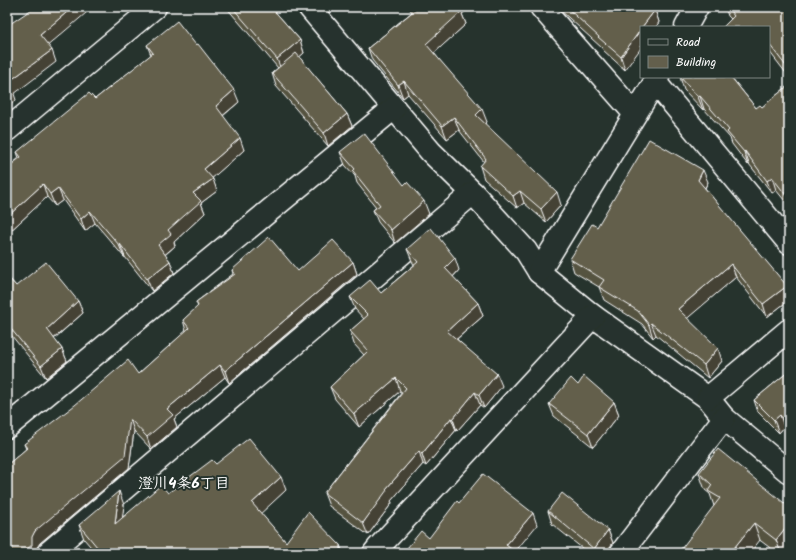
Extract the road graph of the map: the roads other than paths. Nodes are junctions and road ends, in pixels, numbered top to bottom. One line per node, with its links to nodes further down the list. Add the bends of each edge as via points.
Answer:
1 (155, 7): 9 (street)
2 (309, 7): 7 (street)
3 (541, 7): 8 (street)
4 (697, 7): 5 (street)
5 (687, 26)
6 (657, 80): 8 (street); 11 (street)
7 (394, 108): 10 (street, via 431,152); 17 (street)
8 (635, 114): 12 (street)
9 (7, 130)
10 (473, 193): 12 (street, via 526,251); 20 (street)
11 (789, 243)
12 (539, 272): 13 (street)
13 (593, 316): 15 (street); 19 (street)
14 (789, 330): 15 (street)
15 (708, 398): 16 (street)
16 (724, 418): 18 (street); 21 (street)
17 (7, 427)
18 (789, 472)
19 (378, 551)
20 (48, 553)
21 (621, 553)

